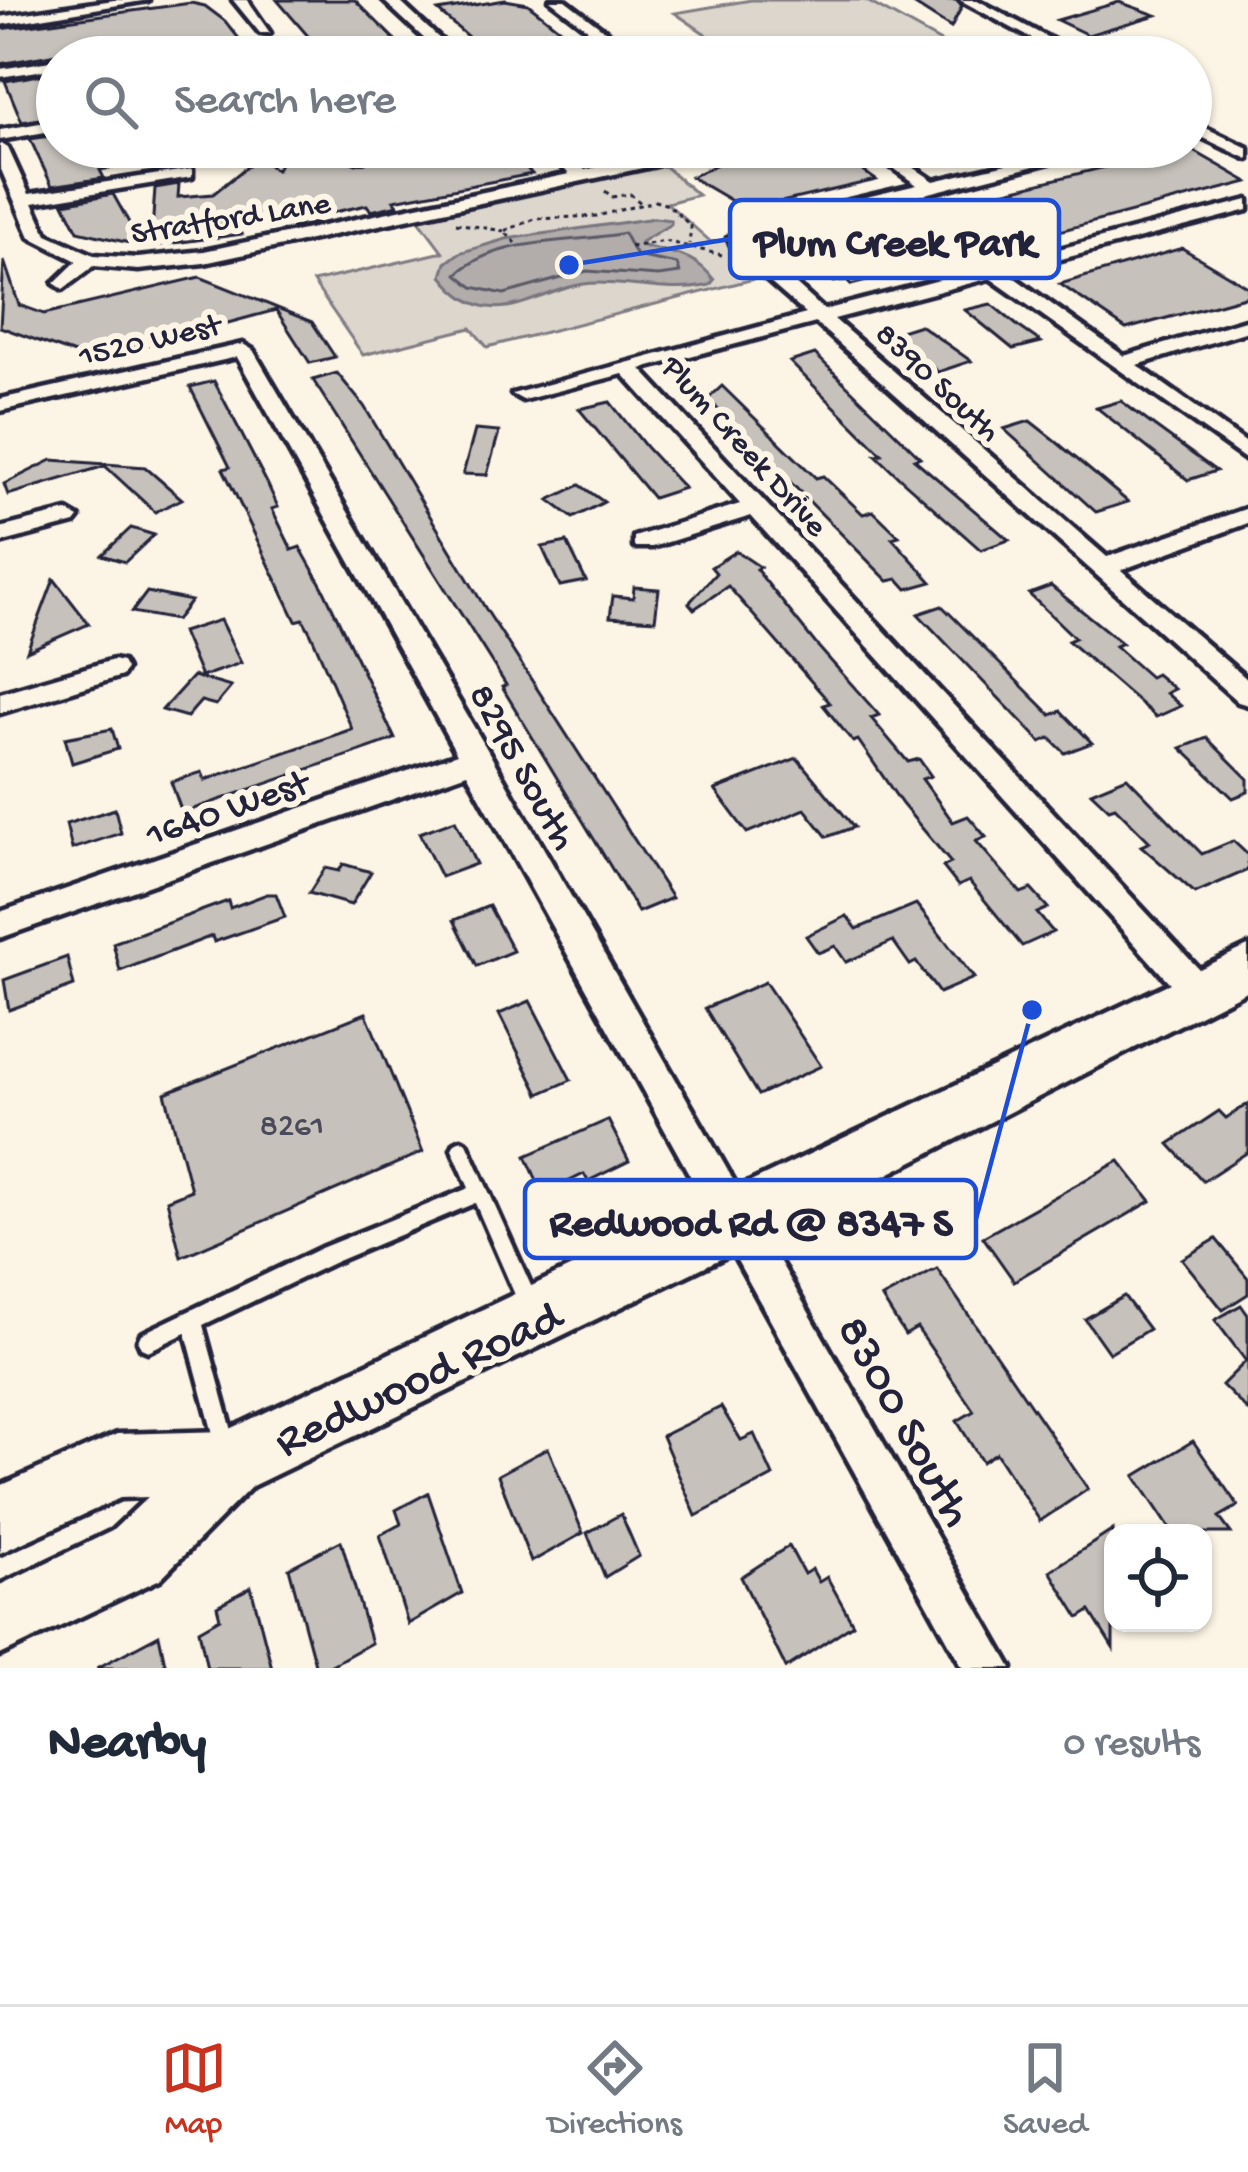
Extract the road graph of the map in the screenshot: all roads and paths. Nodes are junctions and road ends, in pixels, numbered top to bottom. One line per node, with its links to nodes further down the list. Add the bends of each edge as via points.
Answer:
1 (141, 0): 6 (street)
2 (240, 0): 7 (street)
3 (390, 0): 8 (street)
4 (558, 0): 9 (street)
5 (967, 0): 10 (street)
6 (0, 21)
7 (265, 30)
8 (427, 36)
9 (605, 36)
10 (1036, 36)
11 (36, 68): 12 (street)
12 (0, 74)
13 (36, 129): 14 (street)
14 (0, 135)
15 (1212, 136): 17 (street)
16 (0, 148): 25 (street)
17 (1248, 154)
18 (572, 168): 23 (street)
19 (634, 168): 23 (street, Stratford Lane)
20 (903, 168): 24 (street)
21 (1011, 168): 24 (street)
22 (186, 173): 25 (street)
23 (588, 184): 26 (path); 36 (street, Stratford Lane, via 204,257 139,265)
24 (931, 187): 34 (street, via 750,230)
25 (21, 200): 36 (street, via 38,237)
26 (641, 203): 29 (path); 32 (path, via 668,205 691,226)
27 (1248, 205): 37 (street, Plum Creek Drive)
28 (446, 221): 29 (path)
29 (503, 231): 31 (path)
30 (523, 242): 31 (path)
31 (516, 244): 33 (path)
32 (688, 244): 34 (path, via 703,254); 35 (path)
33 (507, 246)
34 (733, 246): 39 (street, 8390 South)
35 (630, 247)
36 (90, 260): 38 (street, Stratford Lane)
37 (993, 272): 39 (street, Plum Creek Drive); 42 (street)
38 (63, 283)
39 (821, 316): 43 (street, Plum Creek Drive); 52 (street, 8390 South)
40 (1248, 326): 42 (street)
41 (243, 350): 45 (street, 1520 West); 56 (street, 8295 South)
42 (1121, 363): 46 (street)
43 (627, 366): 44 (street); 47 (street, Plum Creek Drive)
44 (523, 394)
45 (0, 405)
46 (1248, 454)
47 (756, 507): 51 (street); 58 (street, Plum Creek Drive)
48 (1248, 515): 52 (street)
49 (67, 518): 50 (street)
50 (0, 536)
51 (643, 542)
52 (1102, 568): 54 (street, 8390 South)
53 (113, 669): 55 (street)
54 (1248, 695)
55 (0, 703)
56 (478, 758): 57 (street, 1640 West); 61 (street, 8295 South)
57 (0, 925)
58 (1223, 979): 61 (main road, Redwood Road)
59 (461, 1149): 60 (lane)
60 (480, 1192): 62 (lane); 63 (lane)
61 (736, 1222): 62 (main road, Redwood Road); 68 (street, 8300 South)
62 (535, 1318): 65 (main road, Redwood Road)
63 (192, 1320): 64 (lane); 65 (lane)
64 (148, 1341)
65 (230, 1463): 66 (main road, Redwood Road, via 117,1466); 67 (main road, Redwood Road, via 136,1556)
66 (0, 1520)
67 (0, 1621)
68 (989, 1668)

